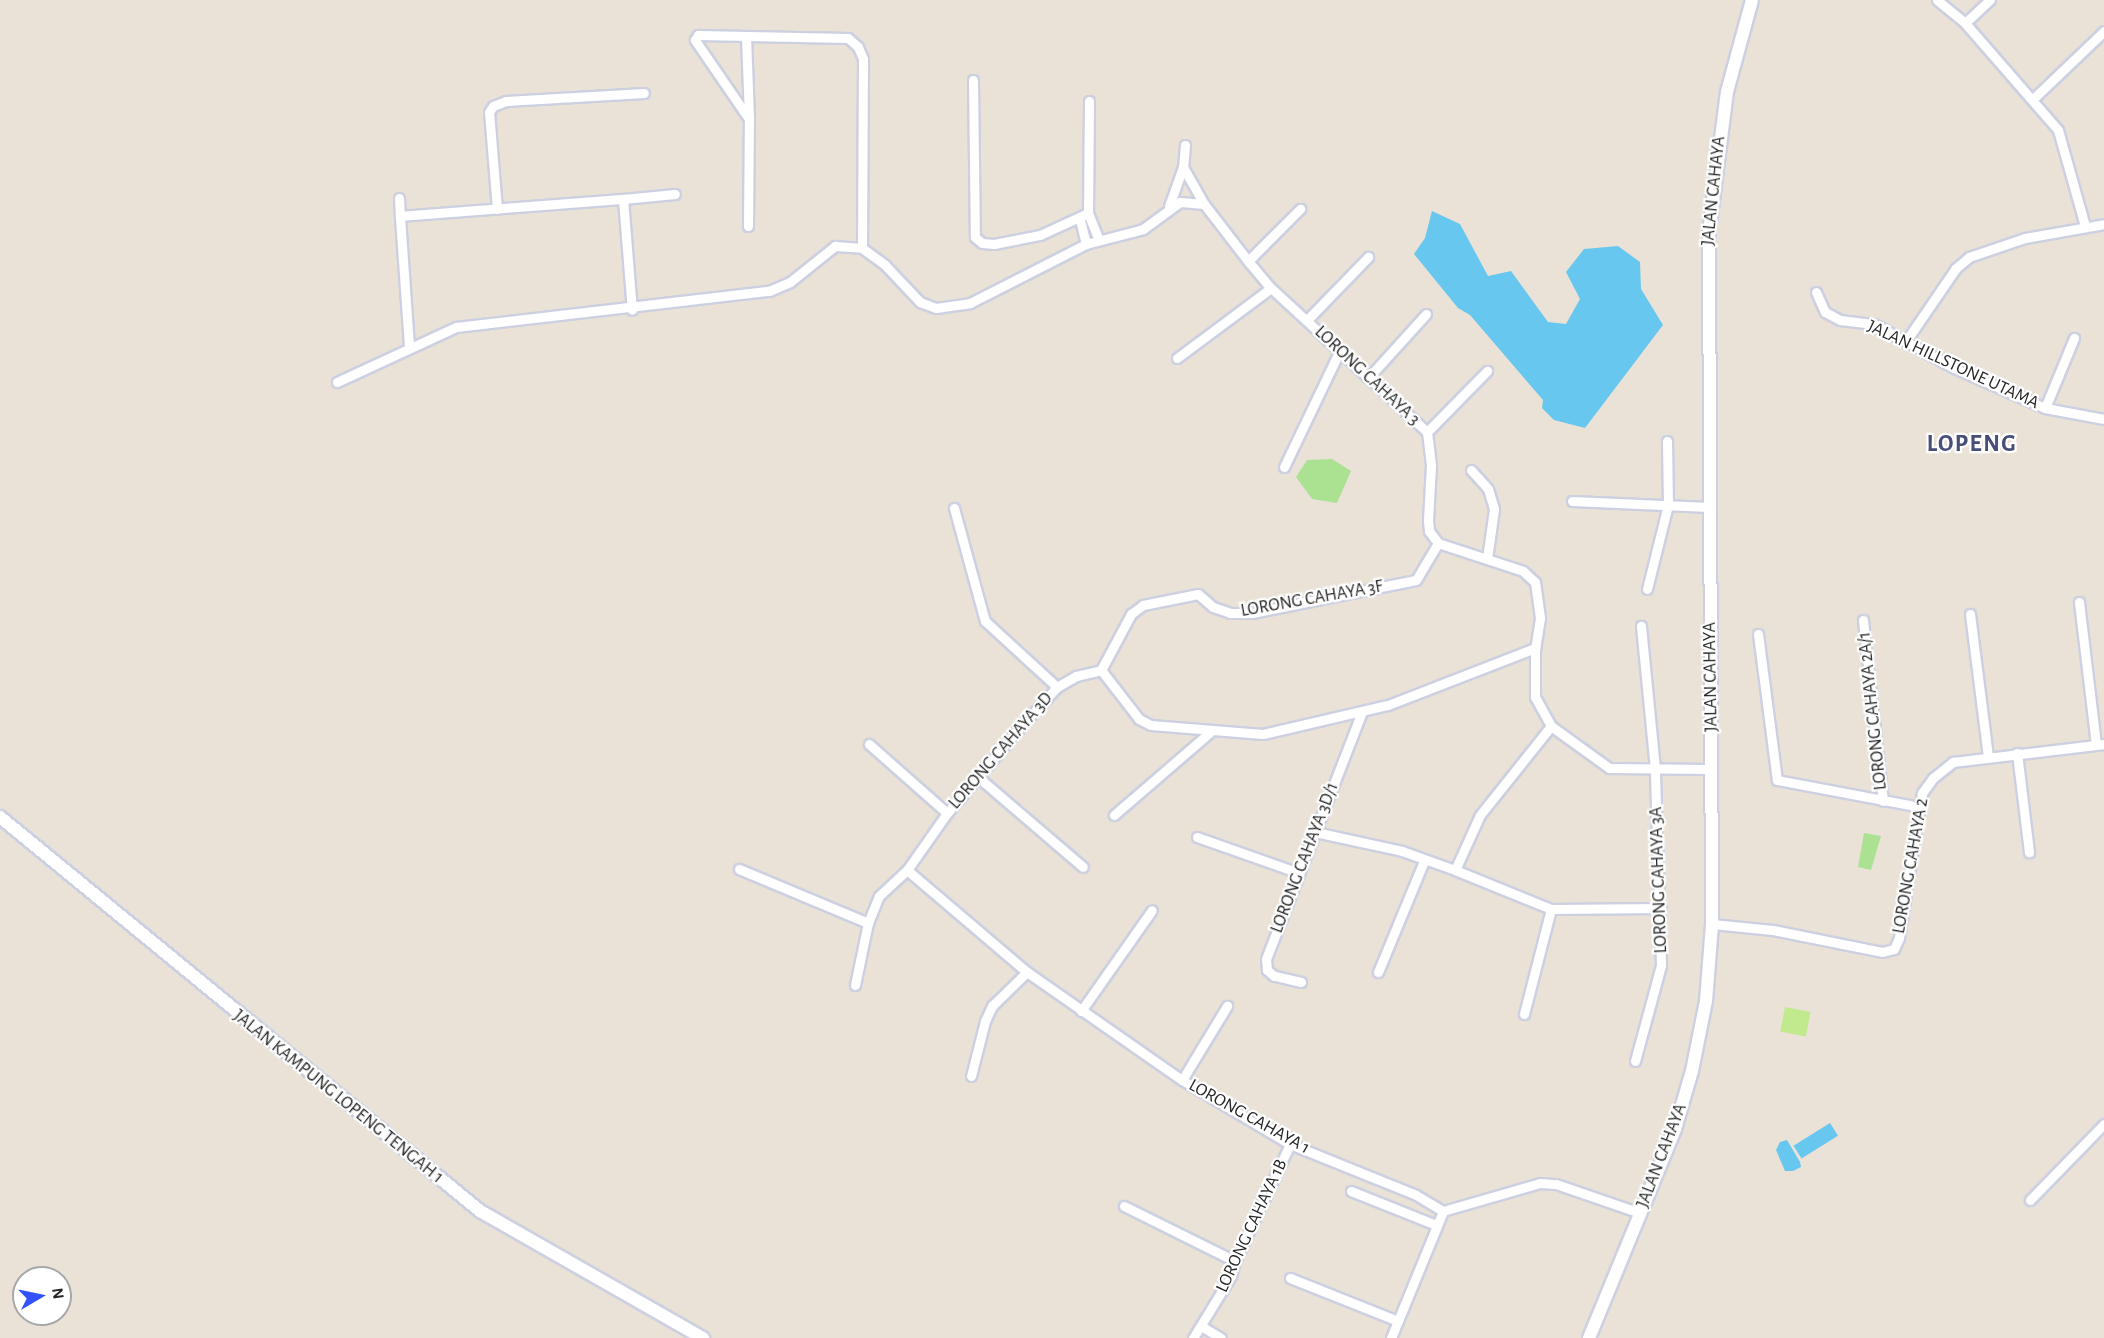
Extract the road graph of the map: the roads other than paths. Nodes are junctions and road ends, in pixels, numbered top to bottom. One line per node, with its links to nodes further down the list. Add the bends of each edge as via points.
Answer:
1 (1752, 0): 53 (street, JALAN CAHAYA, via 1727,92 1711,199)
2 (1937, 0): 4 (street)
3 (1990, 0): 4 (street)
4 (1965, 23): 9 (street)
5 (2104, 31): 9 (street)
6 (746, 36): 11 (street); 11 (street, via 698,35 695,40); 29 (street, via 848,38 858,46 863,59)
7 (973, 80): 23 (street, via 975,237 994,244 1040,235)
8 (644, 93): 19 (street, via 506,101 493,106 489,112)
9 (2034, 98): 26 (street, via 2058,130)
10 (1089, 101): 21 (street)
11 (749, 119): 25 (street)
12 (1185, 145): 13 (street)
13 (1183, 167): 17 (street, LORONG CAHAYA 3); 18 (street)
14 (675, 194): 16 (street)
15 (399, 198): 22 (street)
16 (623, 199): 19 (street); 34 (street)
17 (1204, 204): 18 (street, via 1180,202); 31 (street, LORONG CAHAYA 3)
18 (1169, 206): 27 (street, via 1143,229)
19 (497, 209): 22 (street)
20 (1300, 209): 31 (street)
21 (1088, 213): 23 (street); 27 (street)
22 (400, 216): 39 (street)
23 (1080, 220): 28 (street)
24 (2104, 224): 26 (street)
25 (748, 226)
26 (2085, 226): 38 (street, via 2025,238 1969,256 1956,268)
27 (1099, 240): 28 (street)
28 (1086, 243): 29 (street, via 970,303 936,308 920,302 885,265)
29 (862, 248): 34 (street, via 835,246 826,250 790,282 769,291)
30 (1368, 257): 36 (street)
31 (1248, 261): 32 (street, LORONG CAHAYA 3)
32 (1271, 288): 36 (street, LORONG CAHAYA 3); 41 (street)
33 (1816, 292): 38 (street, JALAN HILLSTONE UTAMA, via 1825,312 1840,320 1874,324)
34 (632, 310): 39 (street, via 475,323)
35 (1426, 314): 43 (street)
36 (1307, 320): 40 (street, LORONG CAHAYA 3)
37 (2074, 338): 45 (street)
38 (1906, 341): 45 (street, JALAN HILLSTONE UTAMA, via 1954,368)
39 (409, 346): 44 (street)
40 (1340, 350): 43 (street, LORONG CAHAYA 3); 49 (street)
41 (1177, 358)
42 (1487, 371): 47 (street)
43 (1369, 377): 47 (street, LORONG CAHAYA 3)
44 (337, 382)
45 (2045, 408): 46 (street, JALAN HILLSTONE UTAMA)
46 (2104, 419)
47 (1427, 432): 55 (street, LORONG CAHAYA 3, via 1431,458 1428,521 1429,531)
48 (1667, 441): 52 (street)
49 (1284, 467)
50 (1471, 470): 56 (street, via 1488,489 1494,509)
51 (1572, 501): 52 (street)
52 (1668, 505): 53 (street); 57 (street)
53 (1709, 507): 74 (street, JALAN CAHAYA)
54 (954, 508): 65 (street, via 985,621)
55 (1438, 543): 56 (street); 64 (street, LORONG CAHAYA 3F, via 1416,580 1252,613 1222,610 1198,594 1143,605 1131,614)
56 (1487, 559): 63 (street, via 1523,571 1535,582 1540,618)
57 (1647, 589)
58 (2079, 602): 70 (street)
59 (1970, 614): 72 (street)
60 (1863, 620): 76 (street, LORONG CAHAYA 2A/1)
61 (1641, 626): 73 (street, LORONG CAHAYA 3A)
62 (1758, 634): 76 (street, via 1777,780)
63 (1535, 648): 66 (street); 67 (street, via 1535,697)
64 (1101, 670): 65 (street, LORONG CAHAYA 3D, via 1076,676); 68 (street, via 1139,719 1151,725)
65 (1057, 687): 75 (street, LORONG CAHAYA 3D)
66 (1361, 714): 68 (street, via 1263,734); 81 (street, LORONG CAHAYA 3D/1)
67 (1551, 726): 73 (street, via 1609,768); 88 (street, via 1480,815)
68 (1210, 732): 79 (street)
69 (869, 744): 78 (street)
70 (2100, 744): 71 (street, LORONG CAHAYA 2)
71 (2017, 753): 72 (street, LORONG CAHAYA 2); 83 (street)
72 (1988, 756): 77 (street, LORONG CAHAYA 2, via 1953,762 1922,793)
73 (1655, 769): 74 (street); 90 (street, LORONG CAHAYA 3A)
74 (1712, 769): 94 (street, JALAN CAHAYA)
75 (978, 777): 78 (street, LORONG CAHAYA 3D); 85 (street)
76 (1883, 801): 77 (street)
77 (1920, 807): 94 (street, LORONG CAHAYA 2, via 1894,949 1882,952 1773,930)
78 (946, 813): 87 (street, LORONG CAHAYA 3D)
79 (1114, 815)
80 (0, 817): 117 (street, JALAN KAMPUNG LOPENG TENGAH 1, via 480,1211)
81 (1315, 832): 84 (street, via 1402,851); 89 (street, LORONG CAHAYA 3D/1)
82 (1197, 837): 89 (street)
83 (2030, 852)
84 (1424, 861): 88 (street); 96 (street)
85 (1083, 867)
86 (739, 870): 93 (street)
87 (907, 870): 93 (street, LORONG CAHAYA 3D, via 879,896); 95 (street, LORONG CAHAYA 1)
88 (1455, 870): 91 (street)
89 (1299, 873): 97 (street, LORONG CAHAYA 3D/1, via 1266,959 1267,969 1274,976)
90 (1661, 908): 91 (street); 102 (street, LORONG CAHAYA 3A, via 1661,965)
91 (1551, 909): 101 (street)
92 (1152, 910): 100 (street)
93 (868, 923): 98 (street, LORONG CAHAYA 3D)
94 (1712, 924): 111 (street, JALAN CAHAYA, via 1706,1001 1692,1071 1675,1129)
95 (1026, 972): 100 (street, LORONG CAHAYA 1); 103 (street, via 992,1006)
96 (1378, 972)
97 (1301, 982)
98 (855, 985)
99 (1227, 1006): 104 (street)
100 (1081, 1011): 104 (street, LORONG CAHAYA 1)
101 (1524, 1014)
102 (1635, 1060)
103 (971, 1076)
104 (1182, 1080): 106 (street, LORONG CAHAYA 1)
105 (2104, 1124): 108 (street)
106 (1290, 1144): 110 (street, LORONG CAHAYA 1, via 1416,1195); 113 (street, LORONG CAHAYA 1B)
107 (1351, 1191): 112 (street)
108 (2030, 1200)
109 (1124, 1206): 113 (street)
110 (1443, 1211): 111 (street, via 1540,1183 1556,1184); 112 (street)
111 (1640, 1213): 121 (street, JALAN CAHAYA)
112 (1436, 1225): 115 (street)
113 (1234, 1262): 116 (street, LORONG CAHAYA 1B, via 1232,1276)
114 (1290, 1278): 115 (street)
115 (1398, 1321): 120 (street)
116 (1201, 1326): 118 (street, LORONG CAHAYA 1B); 119 (street)
117 (704, 1338)
118 (1193, 1338)
119 (1221, 1338)
120 (1391, 1338)
121 (1589, 1338)

